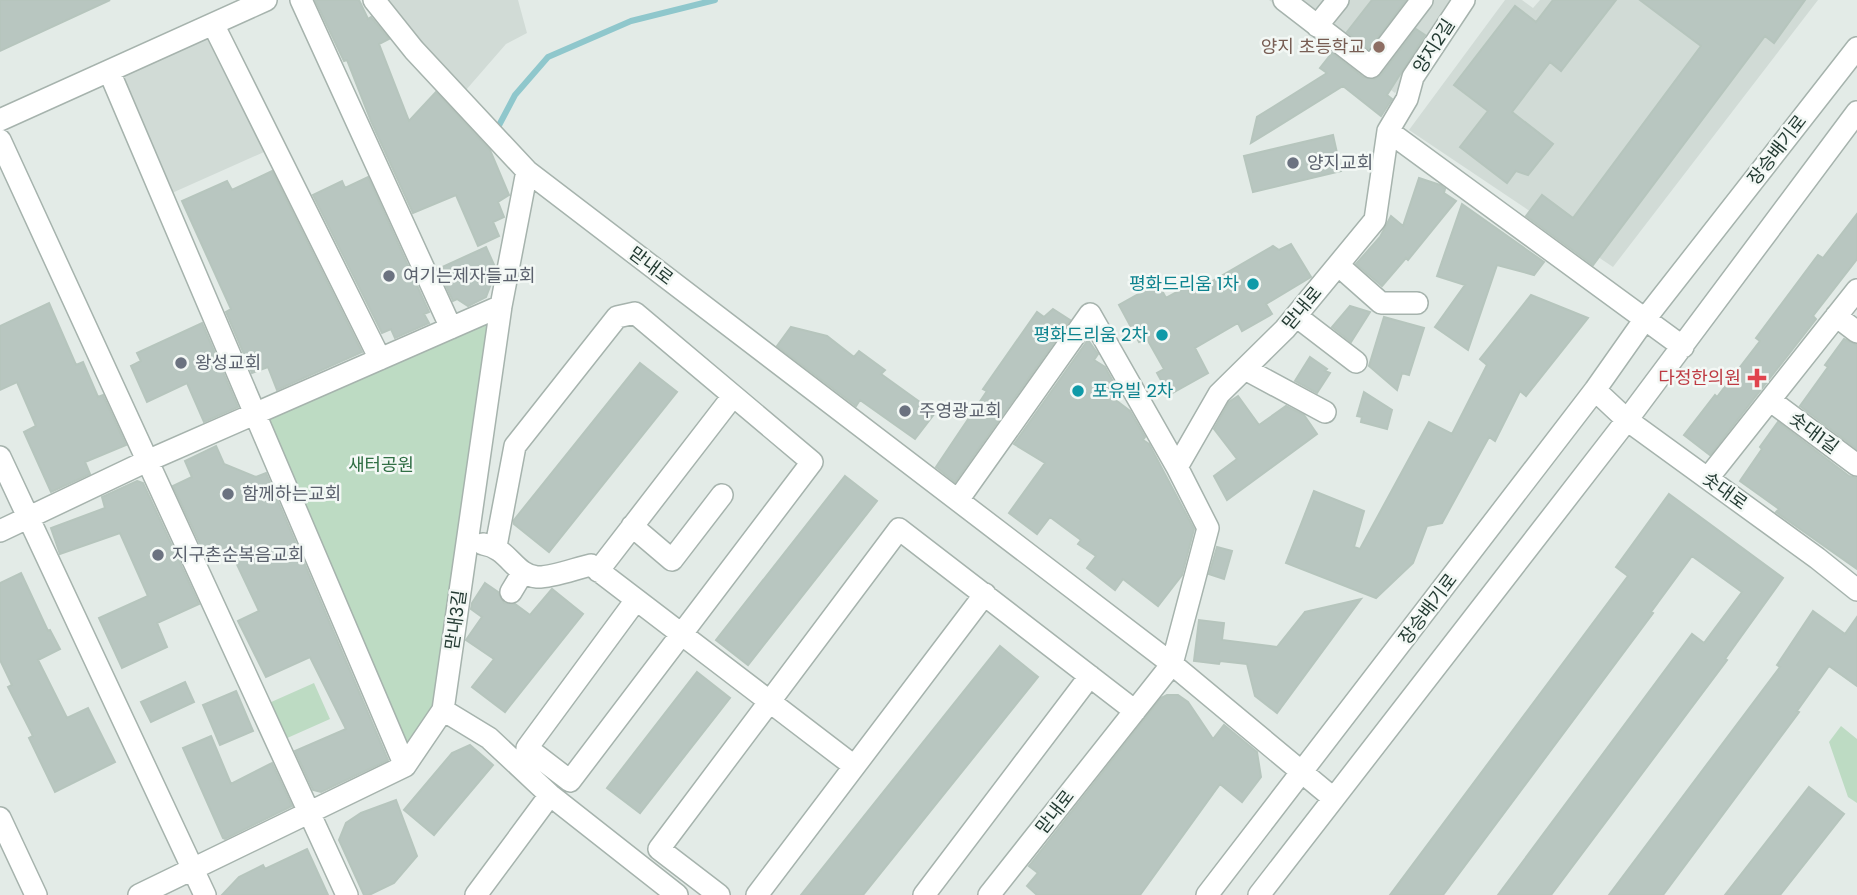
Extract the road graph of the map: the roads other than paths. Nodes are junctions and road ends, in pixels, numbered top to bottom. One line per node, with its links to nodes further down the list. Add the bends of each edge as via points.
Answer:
1 (266, 0): 8 (street)
2 (301, 0): 24 (street)
3 (374, 0): 16 (street, 맏내로, via 414,50)
4 (1284, 0): 9 (street)
5 (1338, 0): 9 (street)
6 (1422, 0): 9 (street, via 1371,66)
7 (1464, 0): 14 (street, 양지2길, via 1413,77 1407,99)
8 (213, 23): 11 (street); 27 (street)
9 (1317, 26)
10 (1857, 48): 23 (street, 장승배기로)
11 (109, 71): 13 (street); 34 (street)
12 (1857, 112): 26 (street)
13 (0, 120)
14 (1388, 131): 17 (street, 맏내로, via 1375,220); 23 (street)
15 (0, 140): 37 (street)
16 (527, 171): 20 (street, 맏내3길); 42 (street, 맏내로)
17 (1338, 265): 19 (street, via 1381,303); 21 (street, 맏내로)
18 (1857, 290): 22 (street, 솟대1길)
19 (1417, 303)
20 (501, 306): 24 (street); 46 (street, 맏내3길)
21 (1296, 316): 28 (street); 29 (street, 맏내로)
22 (1836, 316): 25 (street); 32 (street, 솟대1길)
23 (1645, 319): 26 (street); 30 (street, 장승배기로)
24 (451, 328): 27 (street)
25 (1857, 332)
26 (1683, 347): 35 (street)
27 (380, 359): 34 (street)
28 (1356, 362)
29 (1245, 369): 33 (street); 39 (street, 맏내로, via 1219,394)
30 (1595, 390): 35 (street, 솟대로); 62 (street, 장승배기로)
31 (733, 396): 44 (street); 47 (street, via 635,313 617,317 515,446); 54 (street, via 812,462)
32 (1771, 401): 38 (street, 솟대1길); 40 (street, 솟대1길)
33 (1325, 412)
34 (255, 414): 37 (street); 60 (street)
35 (1627, 421): 40 (street, 솟대로); 64 (street)
36 (0, 457): 43 (street)
37 (147, 461): 43 (street); 65 (street)
38 (1857, 465)
39 (1177, 467): 42 (street, 맏내로, via 1090,314); 55 (street, 맏내로, via 1208,528)
40 (1707, 478): 50 (street, 솟대로)
41 (722, 495): 44 (street, via 672,560)
42 (958, 500): 55 (street, 맏내로)
43 (29, 517): 45 (street); 67 (street)
44 (632, 526): 48 (street)
45 (0, 531)
46 (467, 541): 47 (street); 58 (street, 맏내3길)
47 (496, 546): 49 (street)
48 (598, 571): 49 (street, via 591,565 538,577); 53 (street)
49 (523, 572): 51 (street)
50 (1857, 590)
51 (511, 592)
52 (985, 594): 56 (street); 57 (street, via 899,529); 61 (street)
53 (636, 600): 54 (street); 54 (street, via 527,748 570,781)
54 (682, 635): 57 (street)
55 (1172, 664): 59 (street, 맏내로); 62 (street, 맏내로)
56 (1090, 676): 59 (street); 76 (street)
57 (770, 702): 61 (street); 74 (street, via 659,849)
58 (443, 710): 60 (street, 맏내3길); 63 (street, via 489,738)
59 (1135, 711): 77 (street, 맏내로)
60 (405, 766): 65 (street, 맏내3길)
61 (854, 766): 75 (street)
62 (1302, 774): 64 (street, 맏내로); 78 (street, 장승배기로)
63 (550, 795): 68 (street); 73 (street)
64 (1333, 798): 79 (street)
65 (309, 814): 67 (street, 맏내3길); 72 (street)
66 (0, 818): 69 (street)
67 (193, 869): 70 (street, 맏내3길); 71 (street)
68 (664, 891)
69 (36, 895)
70 (139, 895)
71 (205, 895)
72 (347, 895)
73 (476, 895)
74 (719, 895)
75 (757, 895)
76 (924, 895)
77 (989, 895)
78 (1207, 895)
79 (1259, 895)

